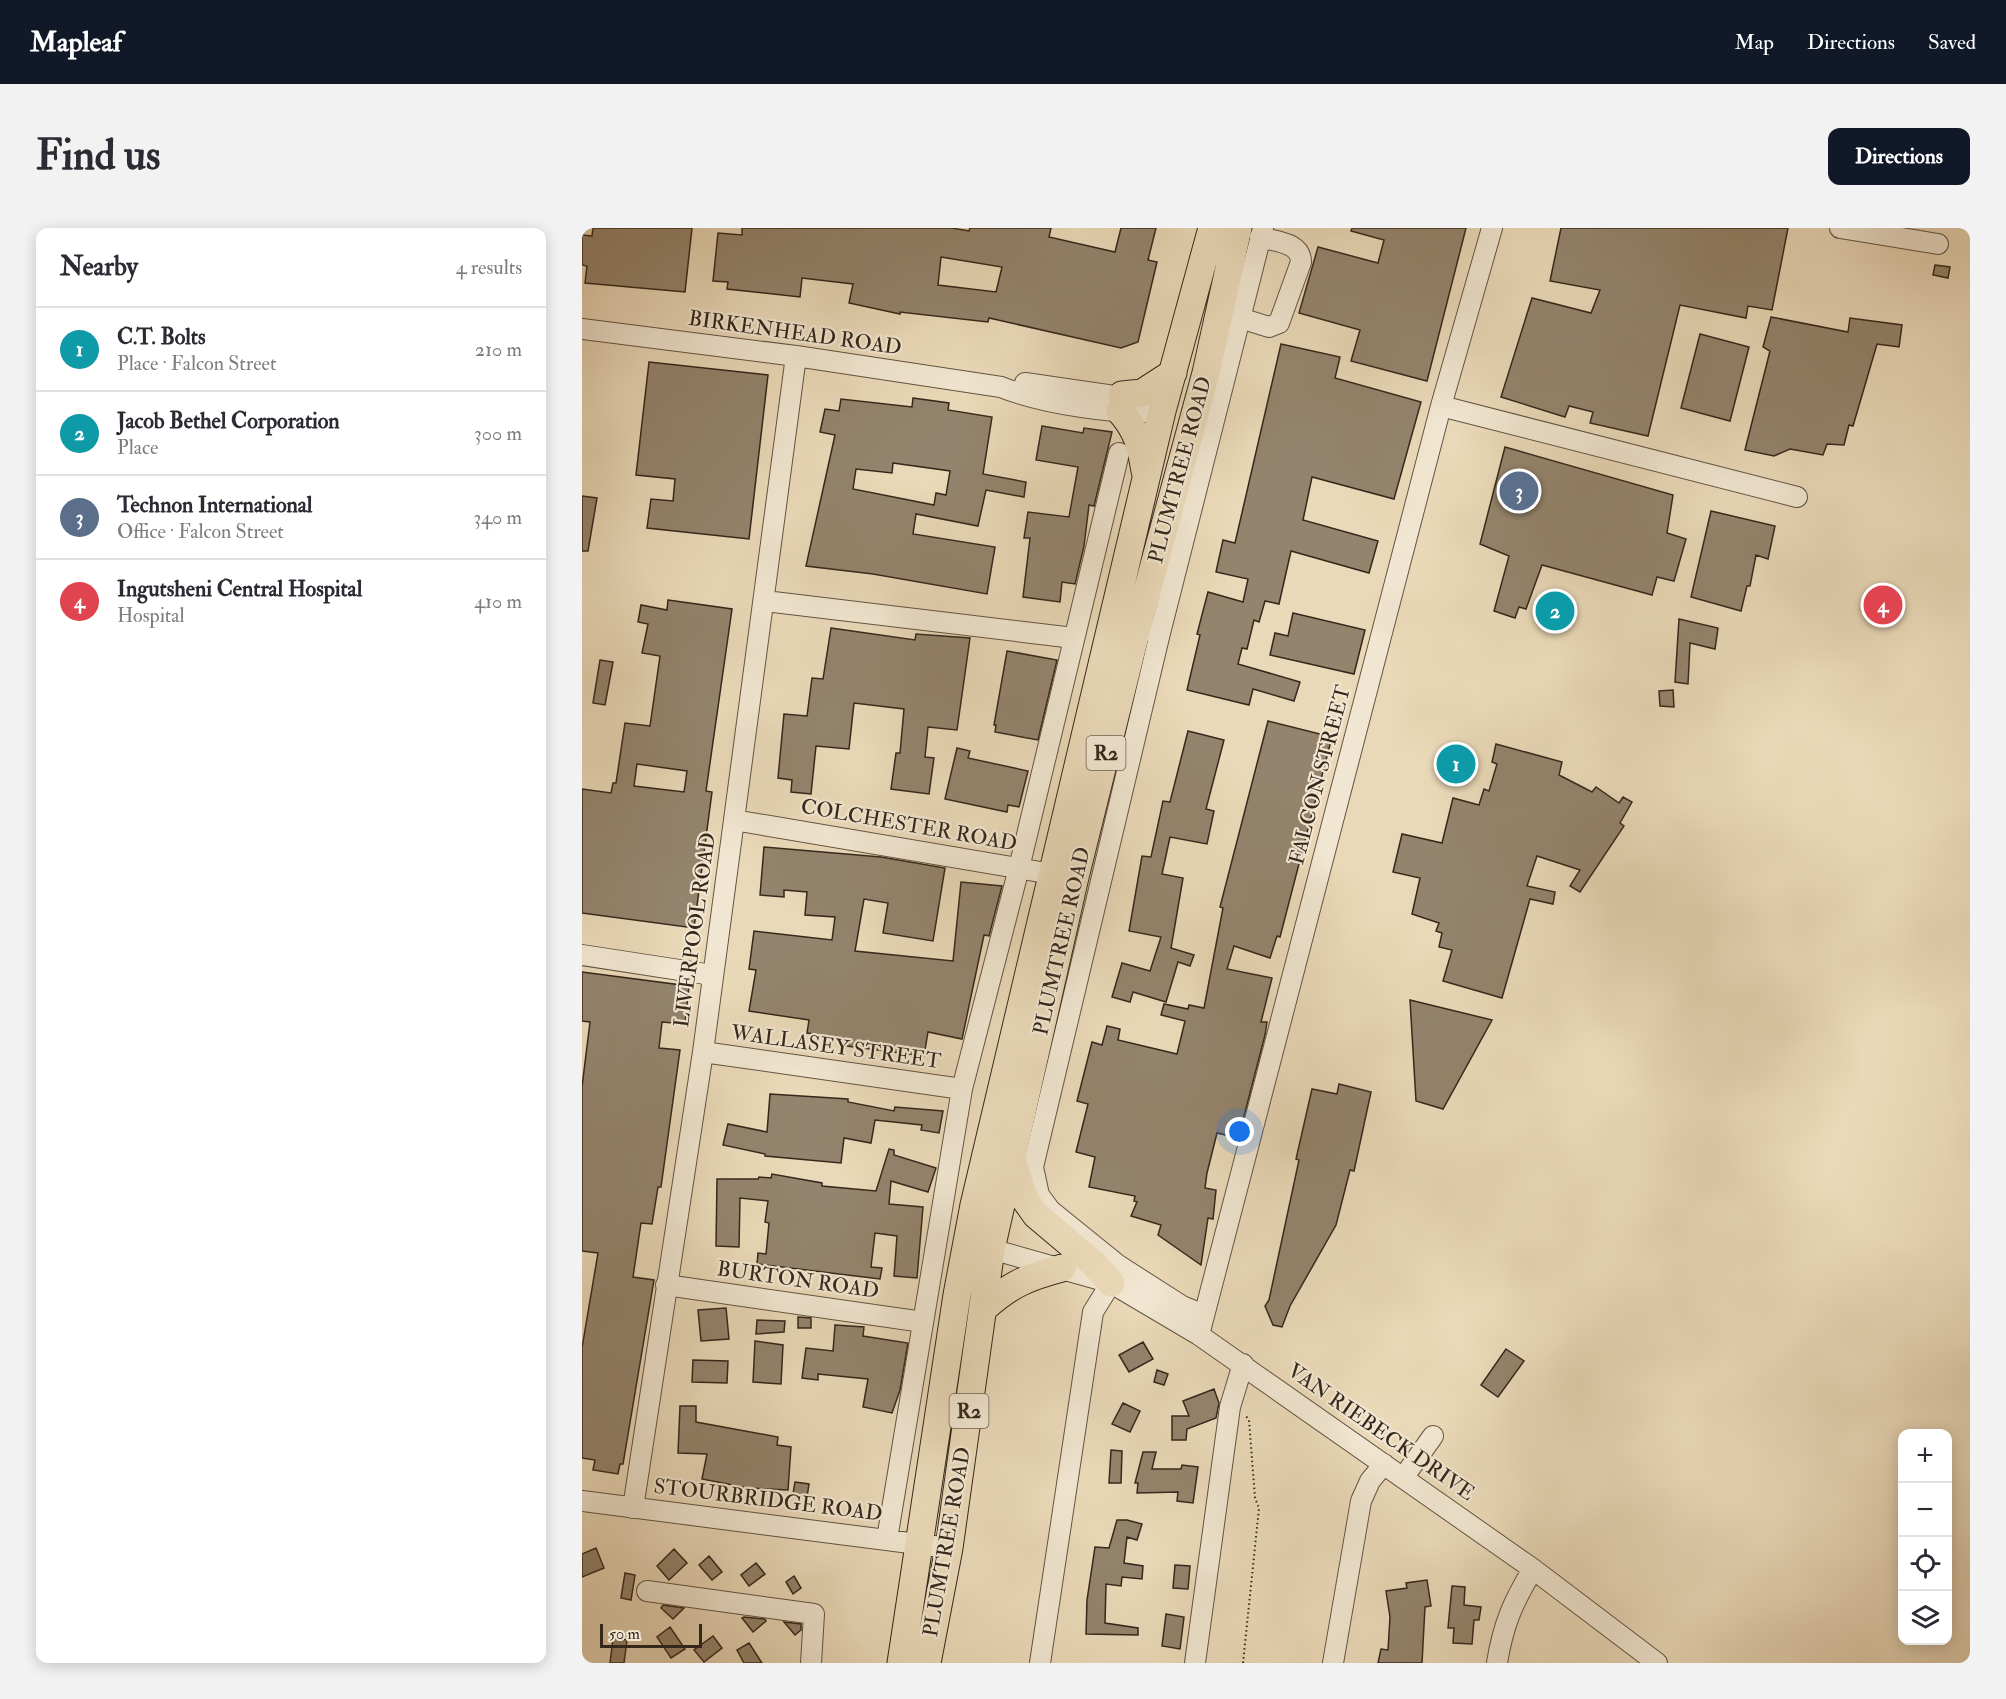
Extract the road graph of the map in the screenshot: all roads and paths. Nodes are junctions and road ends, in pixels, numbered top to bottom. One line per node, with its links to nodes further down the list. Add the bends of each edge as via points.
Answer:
1 (1212, 228): 9 (highway, PLUMTREE ROAD / R2)
2 (1492, 228): 12 (street, FALCON STREET)
3 (1840, 228): 5 (street)
4 (1254, 231): 6 (street); 6 (street, via 1295,247 1301,262 1279,323 1269,327); 10 (highway, PLUMTREE ROAD / R2)
5 (1938, 244)
6 (1240, 318): 19 (street)
7 (582, 329): 8 (street, BIRKENHEAD ROAD)
8 (795, 356): 11 (street, BIRKENHEAD ROAD, via 1001,387 1026,383); 18 (street, LIVERPOOL ROAD)
9 (1173, 373): 11 (highway); 13 (highway, PLUMTREE ROAD / R2)
10 (1206, 373): 13 (highway); 15 (highway, PLUMTREE ROAD / R2)
11 (1121, 403): 13 (street, BIRKENHEAD ROAD); 16 (highway, via 1138,437)
12 (1441, 406): 17 (street); 36 (street, FALCON STREET)
13 (1162, 411): 15 (highway, via 1175,425); 16 (highway, PLUMTREE ROAD / R2)
14 (1119, 453): 20 (street)
15 (1184, 457): 19 (highway, PLUMTREE ROAD / R2)
16 (1146, 478): 23 (highway, PLUMTREE ROAD / R2)
17 (1797, 497)
18 (765, 601): 20 (street); 21 (street, LIVERPOOL ROAD)
19 (1148, 630): 23 (highway, PLUMTREE ROAD / R2); 36 (street, via 1033,1167 1039,1196 1050,1210 1118,1265 1182,1306)
20 (1074, 638): 22 (street)
21 (734, 820): 22 (street, COLCHESTER ROAD); 25 (street, LIVERPOOL ROAD)
22 (1019, 868): 23 (street, COLCHESTER ROAD); 27 (street)
23 (1063, 876): 28 (highway, PLUMTREE ROAD / R2); 29 (highway, PLUMTREE ROAD / R2)
24 (582, 955): 25 (street)
25 (712, 975): 26 (street, LIVERPOOL ROAD)
26 (703, 1052): 27 (street, WALLASEY STREET); 33 (street, LIVERPOOL ROAD)
27 (962, 1089): 37 (street)
28 (1012, 1160): 30 (highway, PLUMTREE ROAD / R2); 32 (highway, via 1024,1198 1036,1215 1094,1263)
29 (974, 1205): 30 (highway, via 979,1228); 34 (highway, PLUMTREE ROAD / R2)
30 (991, 1249): 31 (street, VAN RIEBECK DRIVE); 34 (highway, via 975,1264); 35 (highway, PLUMTREE ROAD / R2)
31 (1062, 1268): 32 (street, VAN RIEBECK DRIVE); 35 (highway, via 1006,1288)
32 (1111, 1284): 38 (street, VAN RIEBECK DRIVE); 54 (street, via 1093,1312)
33 (666, 1285): 37 (street, BURTON ROAD); 45 (street, LIVERPOOL ROAD)
34 (957, 1295): 47 (highway, PLUMTREE ROAD / R2)
35 (984, 1308): 48 (highway, PLUMTREE ROAD / R2)
36 (1204, 1315): 38 (street, FALCON STREET)
37 (923, 1322): 46 (street)
38 (1199, 1335): 39 (street, VAN RIEBECK DRIVE)
39 (1243, 1364): 40 (street); 42 (street, VAN RIEBECK DRIVE)
40 (1232, 1395): 55 (street); 56 (path, via 1249,1420 1259,1508)
41 (1433, 1436): 43 (street)
42 (1384, 1464): 43 (street, VAN RIEBECK DRIVE); 57 (street, via 1361,1501)
43 (1403, 1478): 49 (street, VAN RIEBECK DRIVE)
44 (582, 1501): 45 (street, STOURBRIDGE ROAD)
45 (633, 1508): 46 (street, STOURBRIDGE ROAD)
46 (887, 1539): 47 (street, STOURBRIDGE ROAD)
47 (920, 1543): 48 (street, STOURBRIDGE ROAD); 52 (highway, PLUMTREE ROAD / R2)
48 (949, 1548): 53 (highway, PLUMTREE ROAD / R2)
49 (1533, 1569): 58 (street, via 1503,1628); 59 (street, VAN RIEBECK DRIVE)
50 (647, 1591): 51 (street, via 814,1614)
51 (811, 1663)
52 (901, 1663)
53 (927, 1663)
54 (1040, 1663)
55 (1195, 1663)
56 (1243, 1663)
57 (1333, 1663)
58 (1497, 1663)
59 (1657, 1663)

